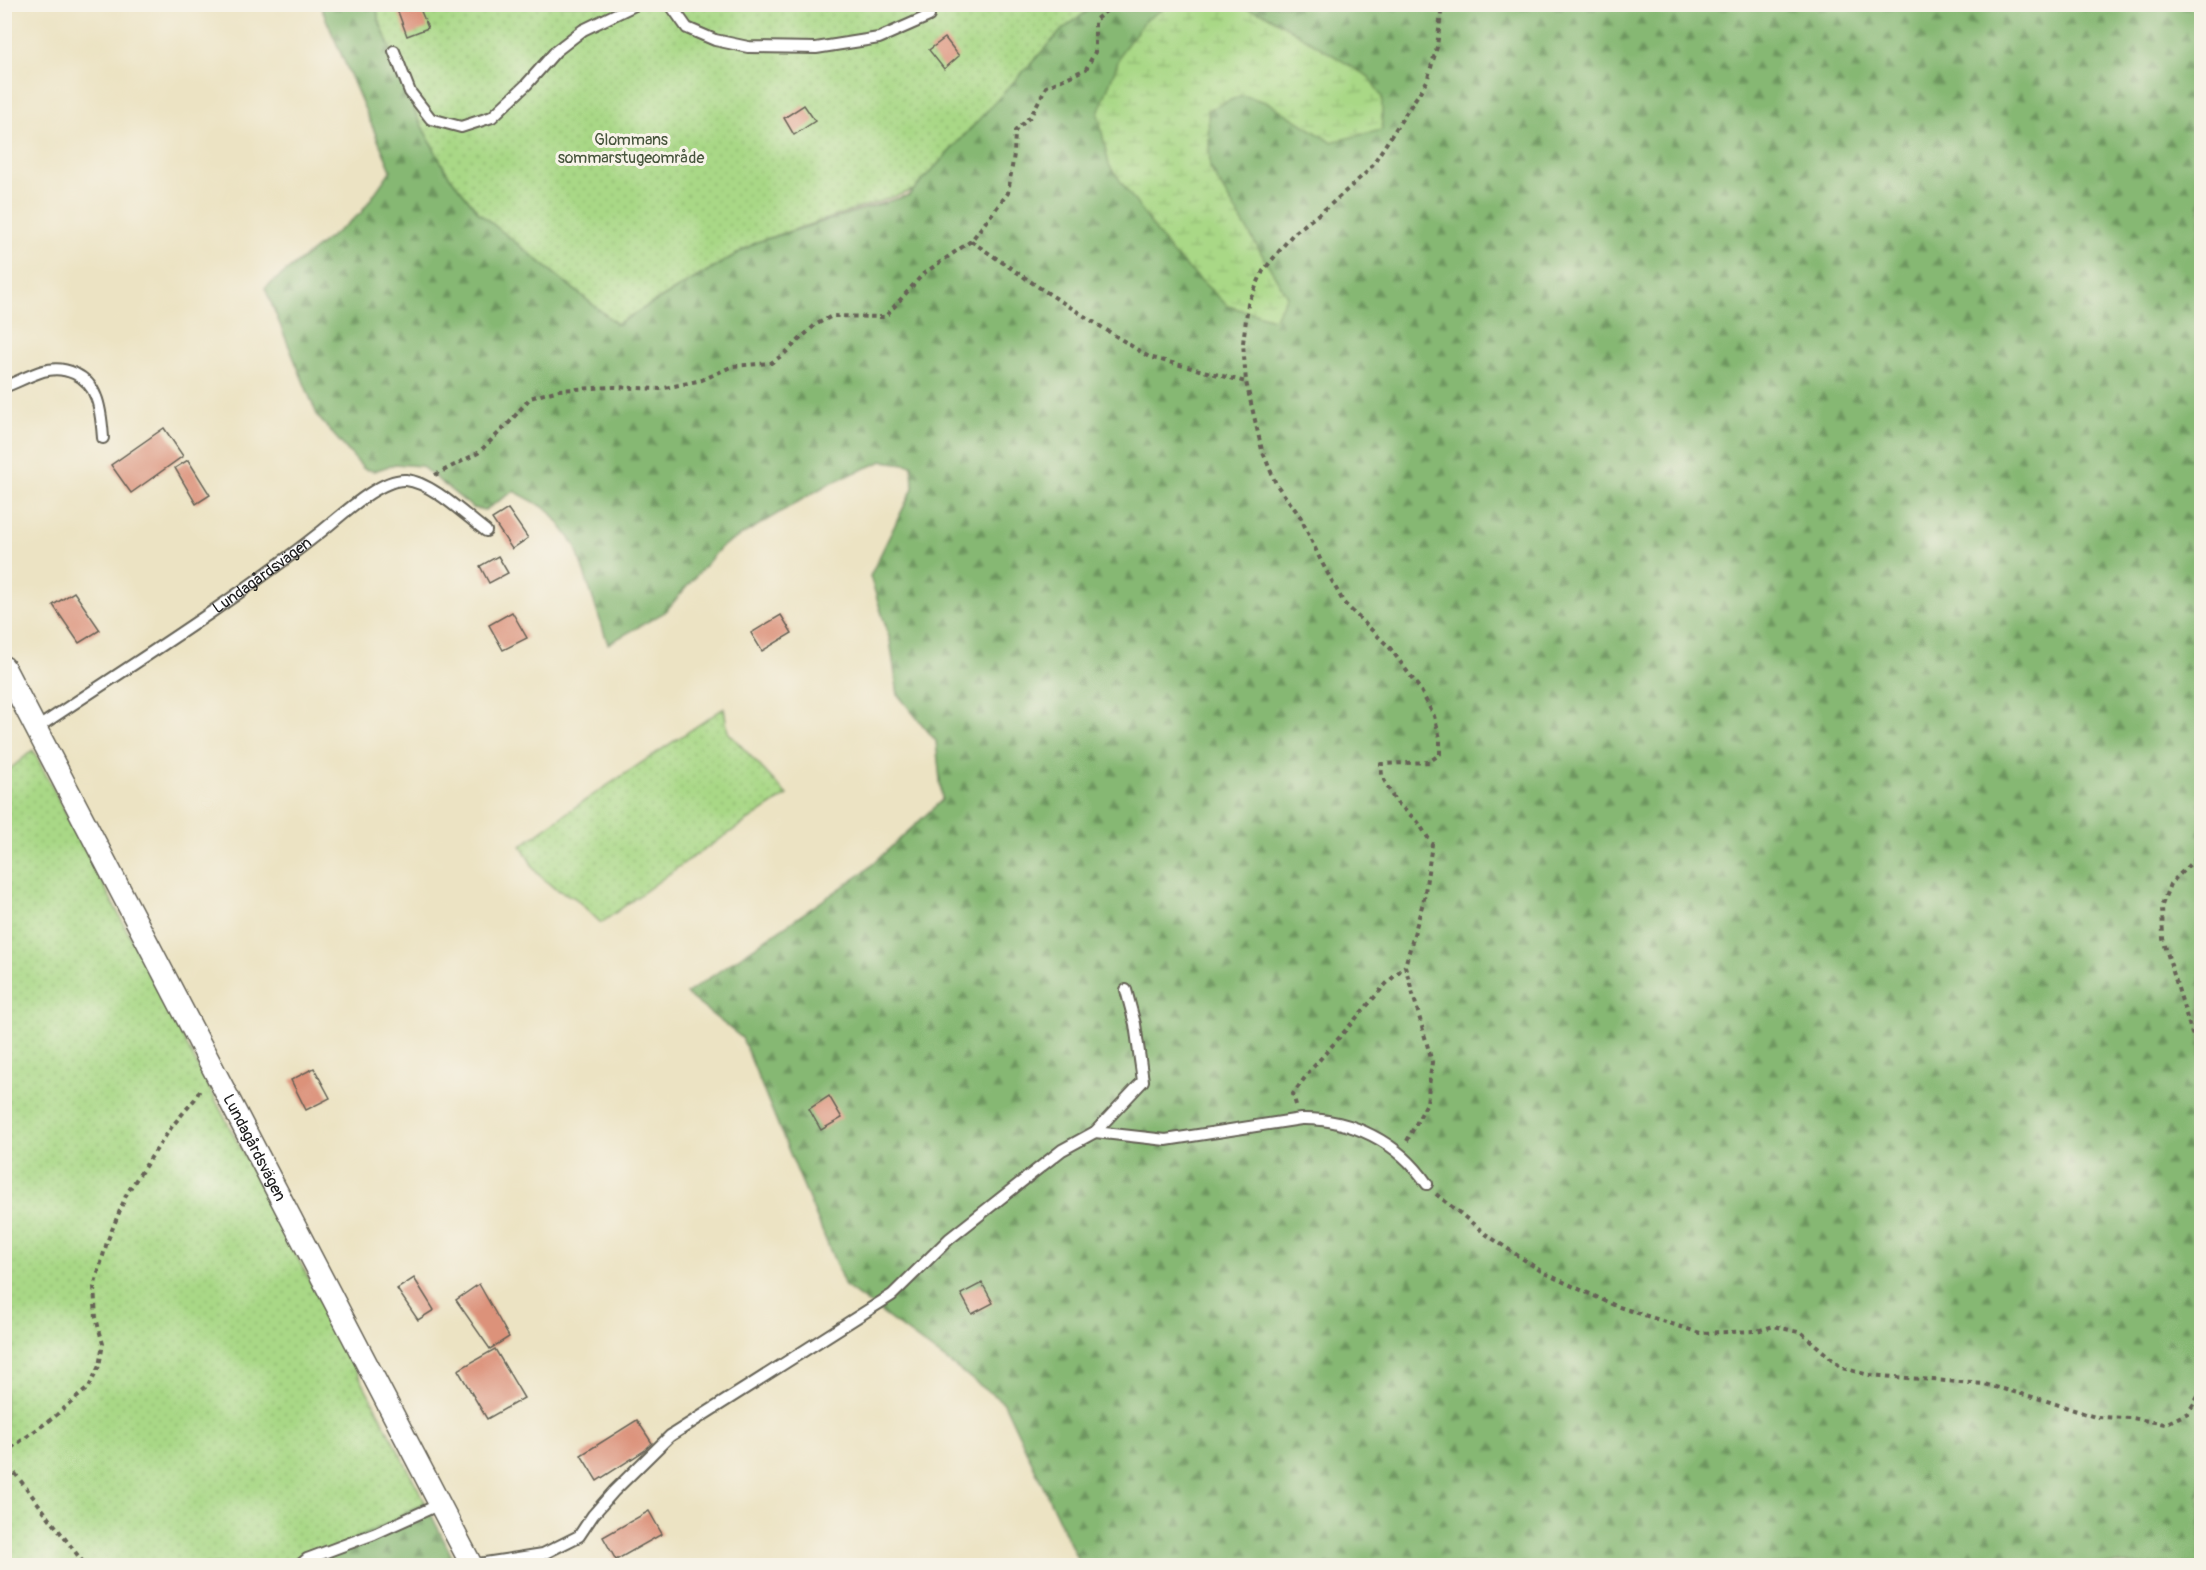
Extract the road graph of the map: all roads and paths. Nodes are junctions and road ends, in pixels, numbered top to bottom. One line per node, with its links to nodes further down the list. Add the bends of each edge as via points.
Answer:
1 (637, 4): 6 (lane, via 583,30 556,51 492,117 461,127 431,119 410,92)
2 (670, 4): 5 (lane, via 687,28 715,40 748,47 816,48 879,38)
3 (1115, 4): 7 (path, via 1095,20 1095,52 1086,69 1046,87 1031,116 1015,131 1008,193)
4 (1442, 4): 8 (path, via 1437,47 1427,81 1399,127 1370,170 1293,234 1263,271 1248,304 1243,343)
5 (929, 16)
6 (394, 51)
7 (971, 241): 8 (path, via 1149,357); 11 (path, via 923,274 885,316 832,316 815,325 771,363 733,366 702,380 660,389 559,390 530,398 478,453)
8 (1246, 382): 16 (path, via 1262,450 1276,484 1300,516 1344,603 1390,648 1420,689 1440,738 1440,754 1429,762 1381,764 1382,776 1395,801 1418,822 1432,844 1424,899)
9 (4, 387): 10 (lane, via 44,371 63,369 76,373 96,396)
10 (103, 438)
11 (418, 484): 12 (lane, Lundagårdsvägen, via 438,494); 14 (lane, Lundagårdsvägen, via 405,480 368,494 233,598)
12 (486, 531)
13 (4, 667): 14 (street, Lundagårdsvägen)
14 (37, 728): 19 (street, Lundagårdsvägen)
15 (2202, 852): 18 (path, via 2170,885 2162,905 2163,939 2192,1034)
16 (1405, 966): 20 (path, via 1293,1094); 22 (path, via 1431,1062 1427,1103)
17 (1126, 990): 21 (lane, via 1143,1081)
18 (2202, 1049)
19 (213, 1066): 25 (path, via 195,1099 128,1193 106,1242 94,1287 103,1344 99,1366 89,1387); 27 (street, Lundagårdsvägen)
20 (1301, 1119): 21 (lane, via 1166,1140); 22 (lane, via 1342,1122)
21 (1095, 1132): 28 (lane, via 1062,1150 949,1239 892,1295 670,1436 592,1515 579,1536 543,1554)
22 (1400, 1153): 23 (lane)
23 (1427, 1184): 24 (path, via 1487,1235 1544,1273 1616,1306 1700,1333 1756,1331 1774,1326 1802,1333 1842,1368 1851,1371 1869,1376 1984,1384 2095,1417 2165,1424 2188,1413)
24 (2202, 1390)
25 (4, 1453)
26 (4, 1459): 29 (path)
27 (440, 1504): 28 (street, Lundagårdsvägen); 30 (lane, via 307,1559)
28 (472, 1565)
29 (86, 1566)
30 (299, 1566)

